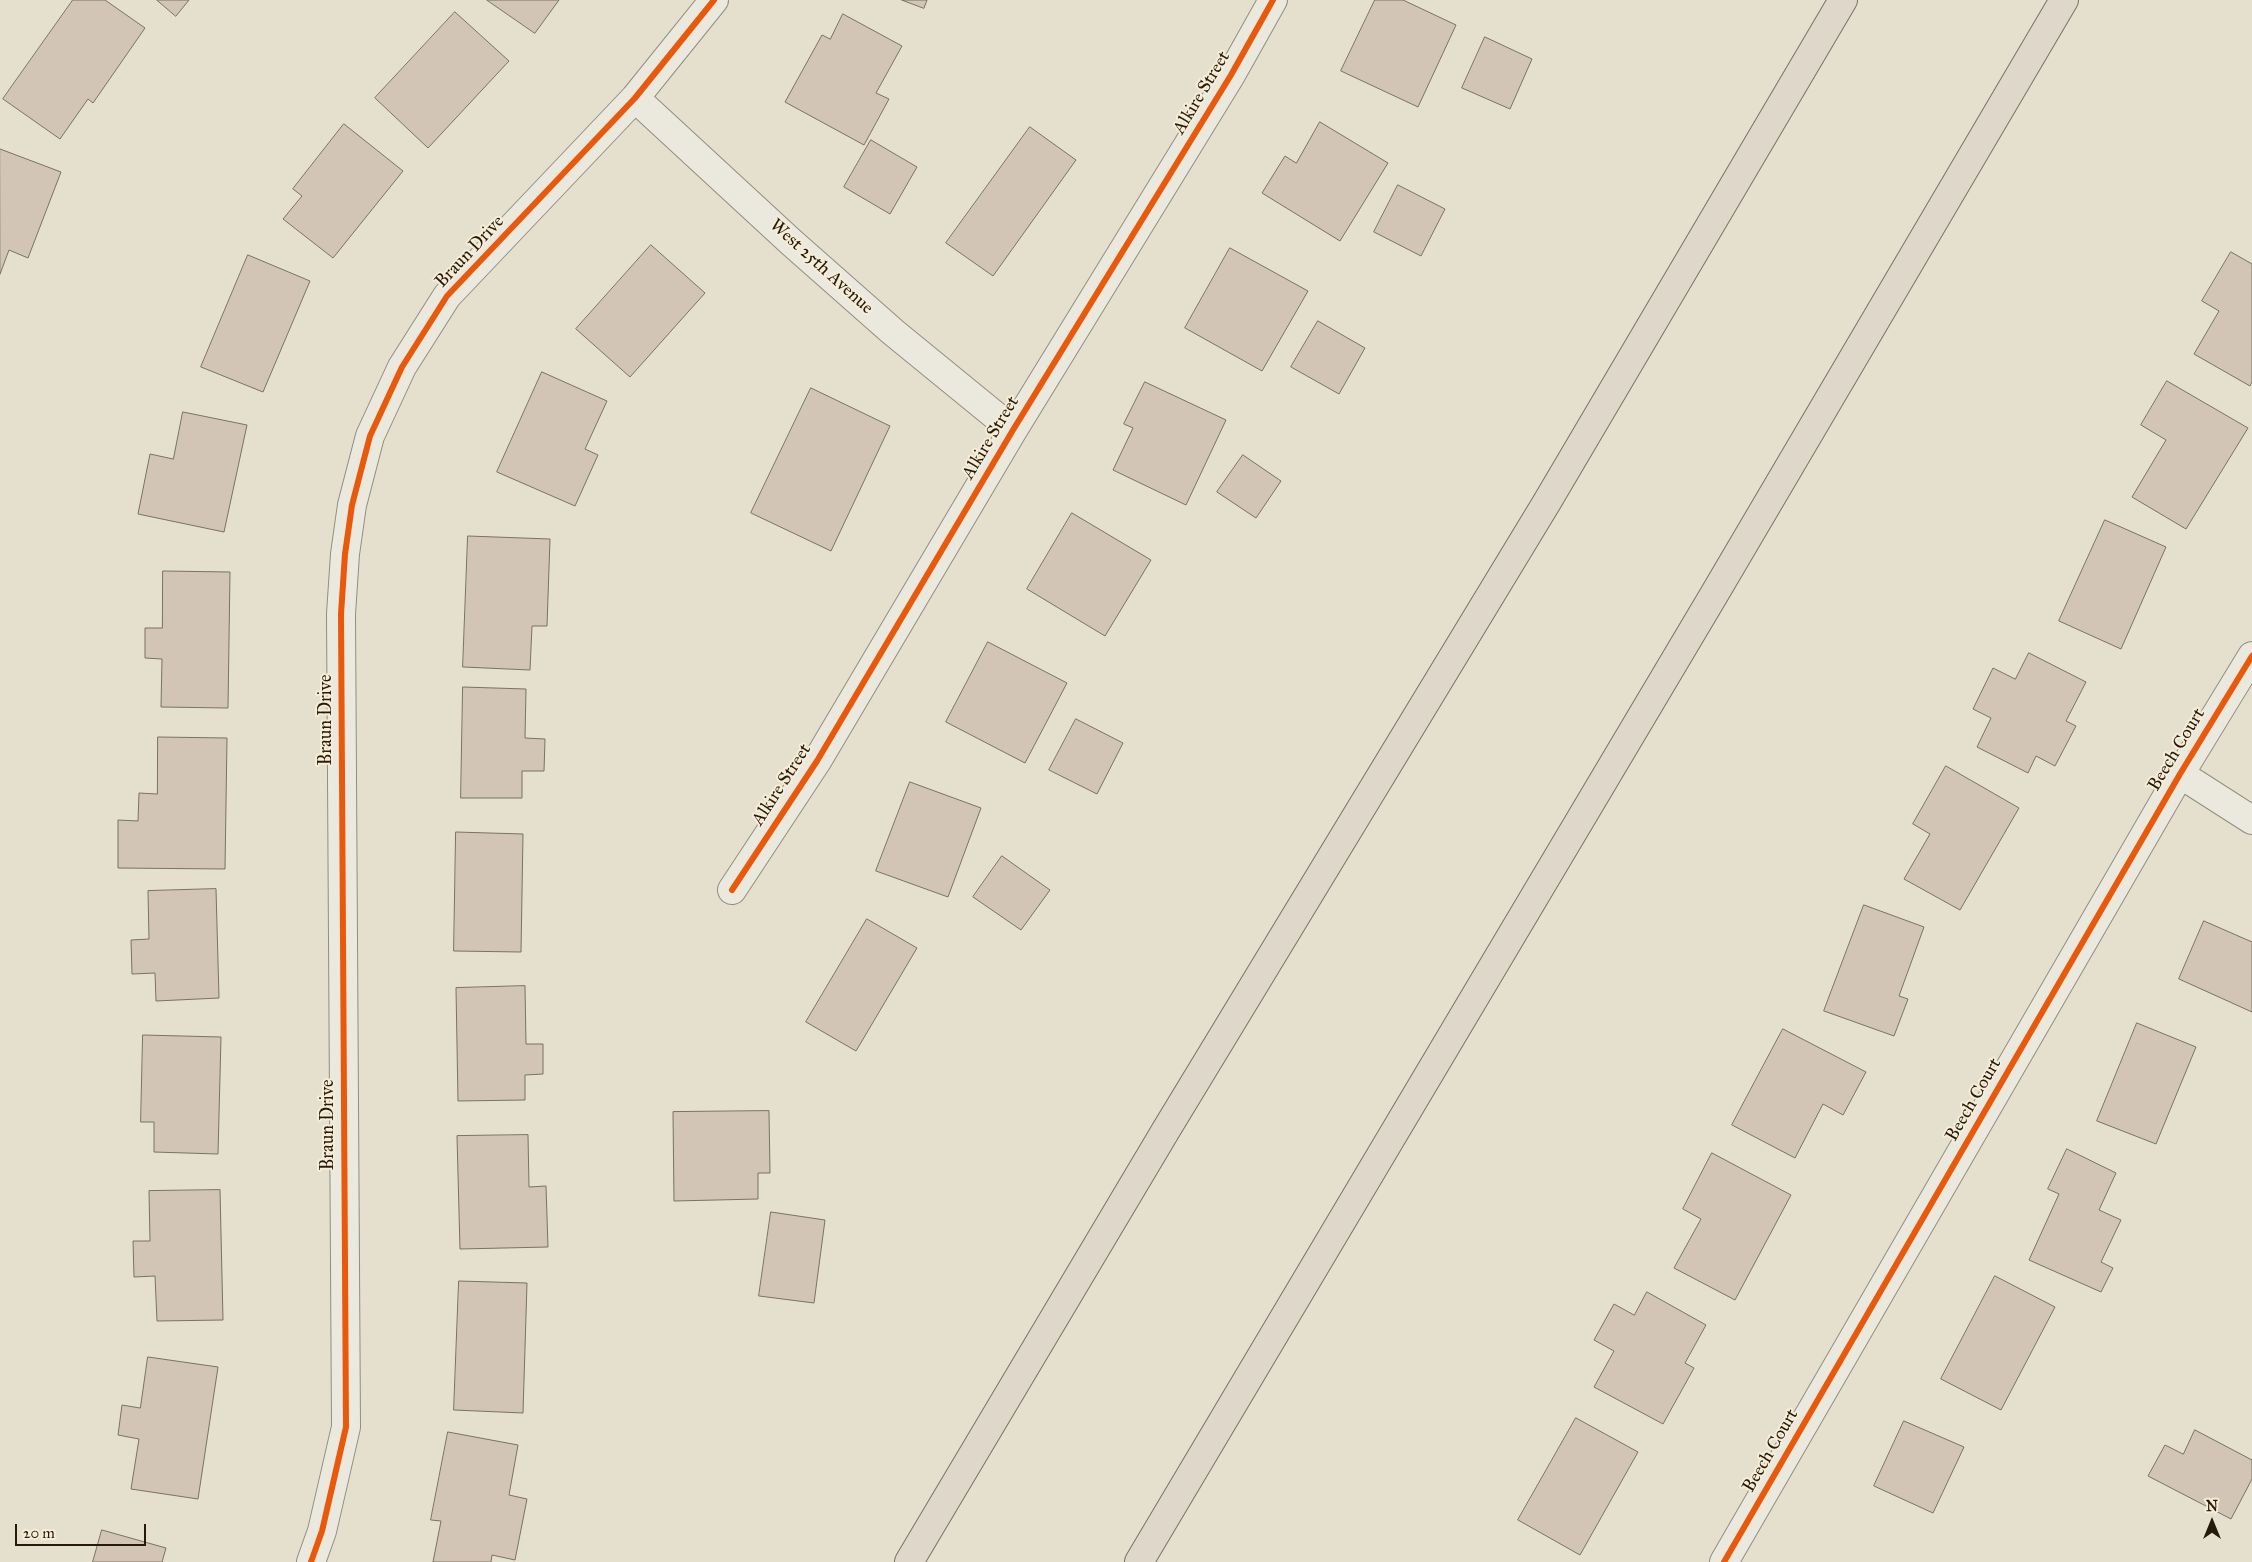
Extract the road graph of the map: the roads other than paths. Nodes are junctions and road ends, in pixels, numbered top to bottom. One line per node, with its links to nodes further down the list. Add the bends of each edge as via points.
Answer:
1 (714, 0): 5 (street, Braun Drive)
2 (1273, 0): 6 (street, Alkire Street, via 1231,75)
3 (1843, 0): 12 (highway, via 1547,502 1166,1130)
4 (2064, 0): 13 (highway)
5 (635, 98): 6 (street, West 25th Avenue, via 893,332); 11 (street, Braun Drive, via 447,296 402,368 370,436 352,504 341,614 346,1427 322,1531)
6 (1012, 430): 10 (street, Alkire Street, via 817,761)
7 (2252, 656): 8 (street, Beech Court)
8 (2180, 774): 9 (street); 14 (street, Beech Court)
9 (2252, 820)
10 (732, 890)
11 (311, 1562)
12 (909, 1562)
13 (1139, 1562)
14 (1724, 1562)

